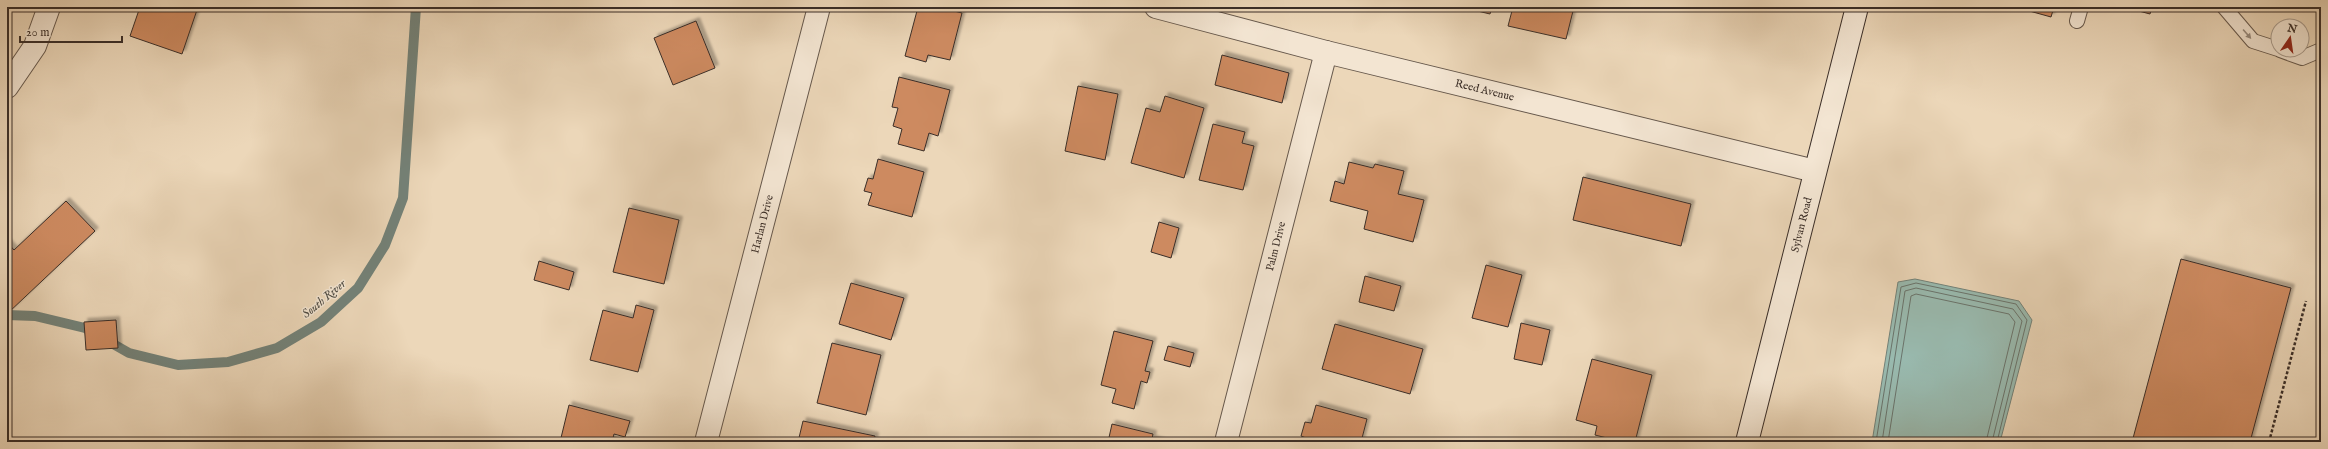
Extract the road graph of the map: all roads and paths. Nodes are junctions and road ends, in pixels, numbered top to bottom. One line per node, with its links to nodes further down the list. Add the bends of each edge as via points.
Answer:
1 (49, 7): 12 (street, via 34,46)
2 (819, 7): 15 (street, Harlan Drive)
3 (1156, 7): 10 (street, Reed Avenue)
4 (1857, 7): 13 (street, Sylvan Road)
5 (2081, 7): 7 (lane)
6 (2224, 7): 8 (lane, one-way to 8, via 2253,41)
7 (2077, 21)
8 (2270, 47)
9 (2321, 50): 11 (lane)
10 (1326, 52): 13 (street, Reed Avenue); 16 (street, Palm Drive)
11 (2310, 55)
12 (7, 87)
13 (1814, 171): 17 (street, Sylvan Road)
14 (2306, 301): 18 (path)
15 (706, 442)
16 (1226, 442)
17 (1747, 442)
18 (2269, 442)

